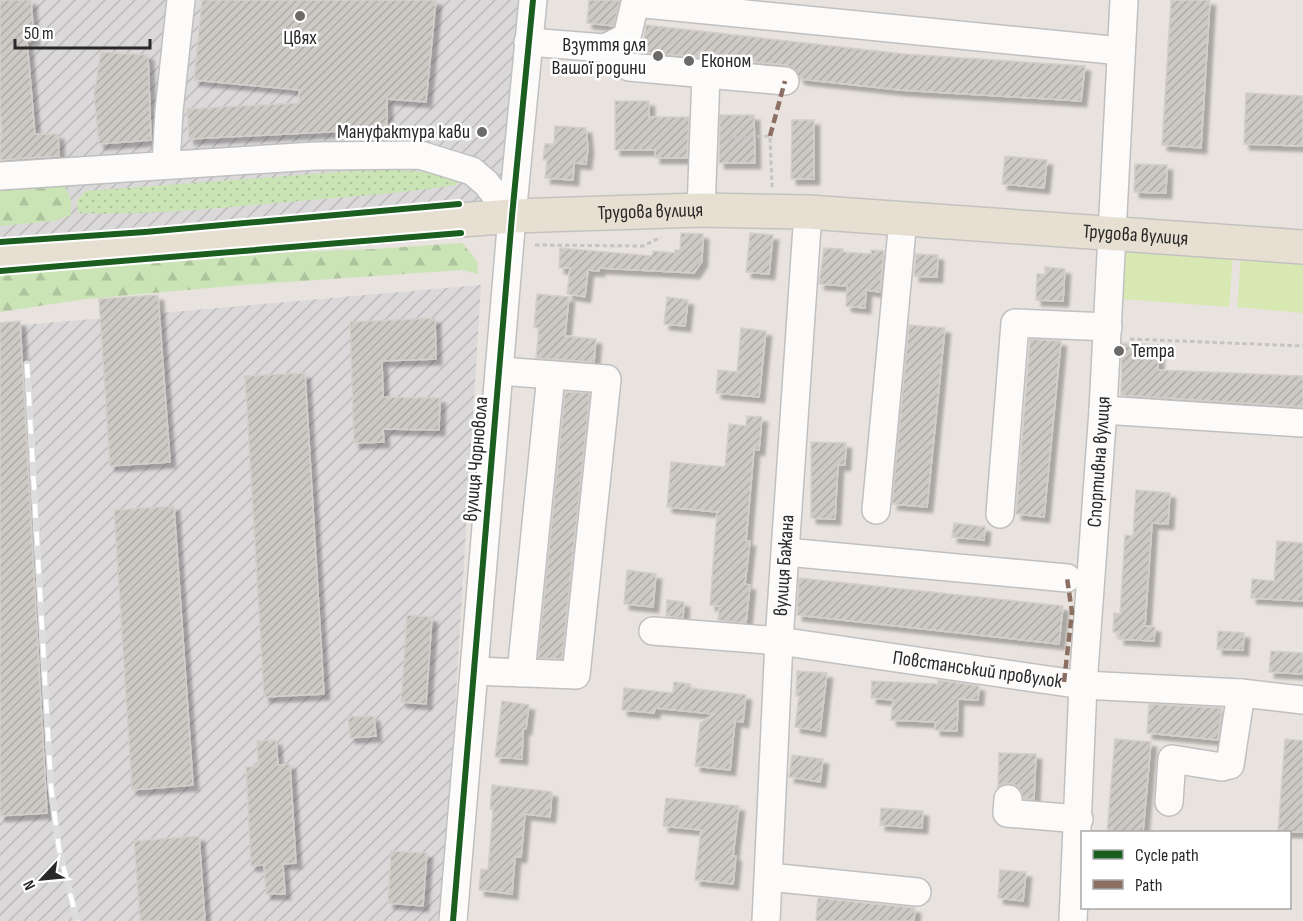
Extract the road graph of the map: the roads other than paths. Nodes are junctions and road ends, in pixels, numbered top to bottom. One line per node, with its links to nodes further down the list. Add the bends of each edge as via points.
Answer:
1 (181, 0): 10 (street)
2 (533, 0): 5 (street, вулиця Чорновола)
3 (1124, 0): 7 (street, Спортивна вулиця)
4 (635, 2): 6 (street, via 627,37); 7 (street)
5 (528, 42): 6 (street); 14 (street, вулиця Чорновола)
6 (605, 48): 8 (street, via 629,67)
7 (1121, 51): 16 (street, Спортивна вулиця)
8 (706, 75): 9 (street); 12 (street)
9 (785, 81)
10 (166, 165): 11 (street); 14 (street, via 315,156 420,155 471,171 486,183)
11 (0, 176)
12 (701, 210): 13 (main road, Трудова вулиця); 14 (main road, Трудова вулиця)
13 (808, 212): 15 (main road, Трудова вулиця); 26 (street, вулиця Бажана)
14 (512, 216): 18 (main road, Трудова вулиця); 20 (street, вулиця Чорновола)
15 (903, 219): 16 (main road, Трудова вулиця); 24 (street)
16 (1113, 233): 17 (main road, Трудова вулиця); 19 (street, Спортивна вулиця)
17 (1303, 247)
18 (0, 257)
19 (1118, 333): 22 (street, Спортивна вулиця); 25 (street, via 1015,323)
20 (500, 371): 21 (street); 30 (street, вулиця Чорновола)
21 (551, 375): 31 (street); 31 (street, via 607,379 576,675)
22 (1103, 410): 23 (street); 32 (street, Спортивна вулиця)
23 (1303, 423)
24 (876, 510)
25 (1000, 514)
26 (786, 552): 27 (street); 29 (street, вулиця Бажана)
27 (1067, 578)
28 (653, 632): 29 (street, Повстанський провулок)
29 (779, 641): 32 (street, Повстанський провулок); 38 (street, вулиця Бажана)
30 (475, 671): 31 (street); 40 (street, вулиця Чорновола)
31 (521, 673)
32 (1083, 685): 33 (street, Повстанський провулок); 37 (street, Спортивна вулиця)
33 (1241, 693): 34 (street, Повстанський провулок); 36 (street, via 1230,765 1172,759)
34 (1303, 700)
35 (1008, 798): 37 (street, via 1007,813)
36 (1169, 802)
37 (1079, 819): 42 (street, Спортивна вулиця)
38 (769, 877): 39 (street); 41 (street, вулиця Бажана)
39 (917, 892)
40 (453, 921)
41 (766, 921)
42 (1073, 921)

